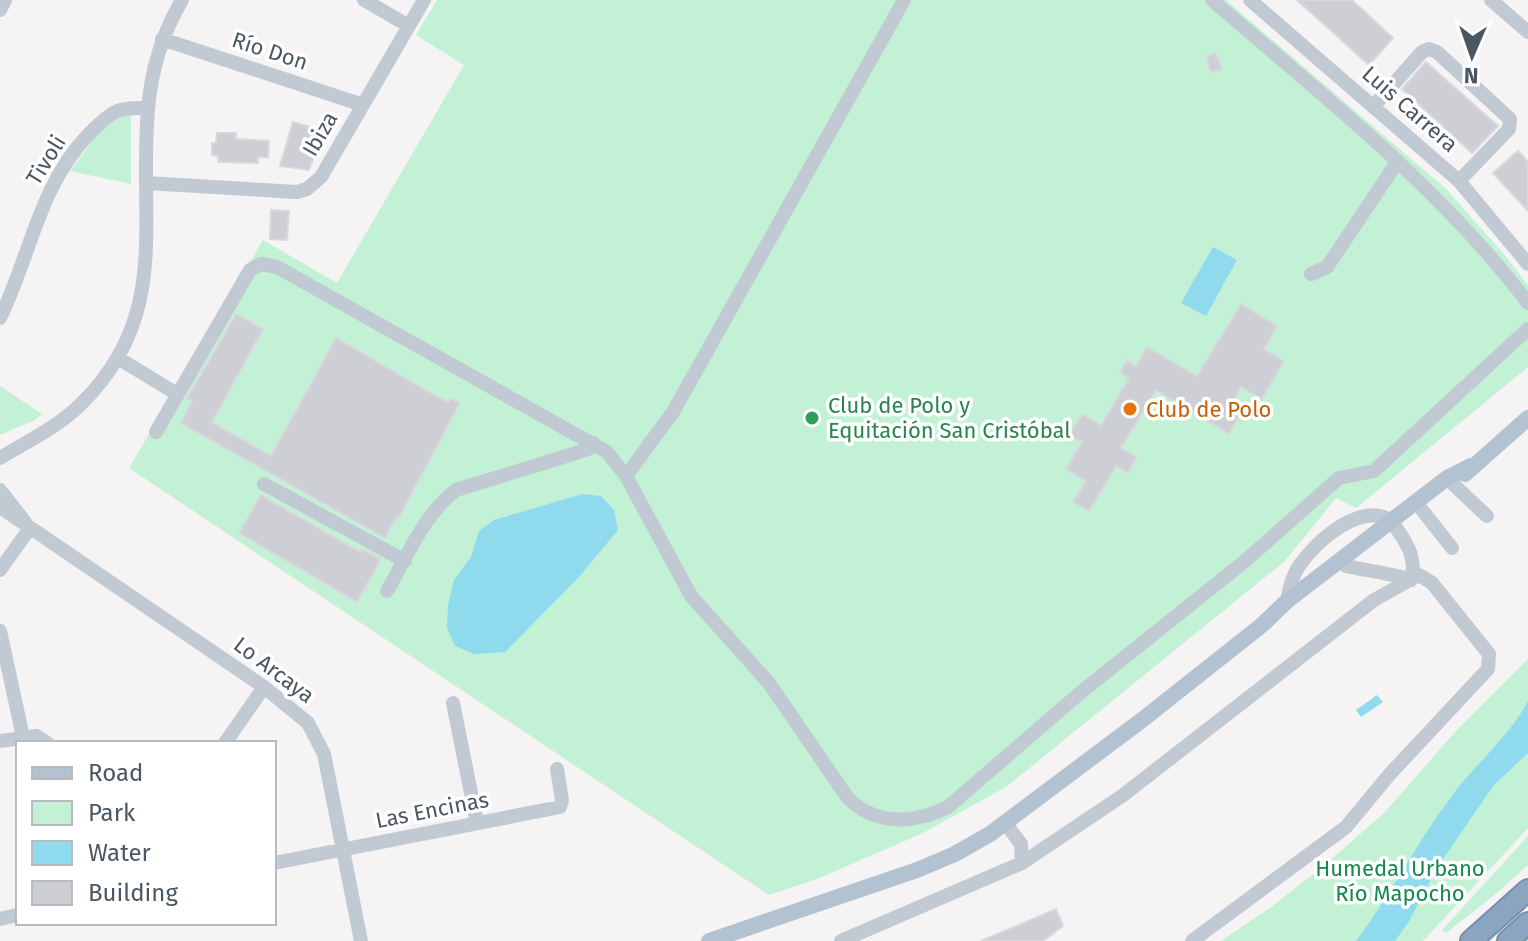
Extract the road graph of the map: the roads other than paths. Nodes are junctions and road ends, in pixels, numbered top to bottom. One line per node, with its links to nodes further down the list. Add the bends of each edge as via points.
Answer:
1 (5, 0): 9 (street)
2 (182, 0): 12 (street)
3 (364, 0): 10 (street)
4 (424, 0): 10 (street, Ibiza)
5 (904, 0): 33 (street, via 673,412)
6 (1212, 0): 16 (street)
7 (1250, 0): 14 (street, Luis Carrera)
8 (1491, 0): 11 (street)
9 (0, 10)
10 (409, 26): 13 (street, Ibiza)
11 (1528, 32)
12 (162, 39): 13 (street, Río Don); 15 (street)
13 (363, 105): 18 (street, Ibiza, via 321,177 307,189 280,192)
14 (1373, 107): 17 (street, Luis Carrera); 17 (street, via 1422,52 1437,52 1510,119 1509,129)
15 (148, 108): 18 (street); 22 (street, Tivoli, via 114,112 69,157 46,200)
16 (1398, 161): 20 (street, via 1327,267); 21 (street, via 1493,257)
17 (1459, 181): 19 (street, Luis Carrera)
18 (146, 183): 24 (street, via 143,291)
19 (1528, 264)
20 (1311, 274)
21 (1528, 303)
22 (0, 318)
23 (1528, 329): 33 (street, via 1374,471 1339,478 948,807 917,819 890,820 847,797 769,683 691,596)
24 (118, 358): 25 (street); 28 (street, via 80,405)
25 (174, 392): 27 (street); 29 (street, via 250,270 261,264 277,267)
26 (1528, 418): 32 (main road)
27 (156, 432)
28 (30, 440): 30 (street); 31 (street)
29 (593, 443): 33 (street); 43 (street, via 588,449 456,490 441,501)
30 (0, 447)
31 (0, 458)
32 (1471, 466): 35 (main road); 40 (main road, via 1447,478)
33 (626, 476)
34 (264, 484): 43 (street)
35 (1454, 485): 38 (main road); 39 (street)
36 (0, 490): 41 (street, Lo Arcaya)
37 (0, 507): 41 (street, Lo Arcaya)
38 (1422, 510): 40 (main road); 42 (street)
39 (1487, 516)
40 (1394, 525): 44 (main road); 46 (street, via 1411,553); 48 (main road); 48 (street, via 1385,516 1369,514 1349,521 1300,565)
41 (29, 527): 45 (street); 51 (street, Lo Arcaya)
42 (1452, 548)
43 (405, 561): 47 (street)
44 (1346, 566): 46 (street); 49 (main road)
45 (0, 570)
46 (1411, 580): 62 (street, via 1374,600 1122,796); 68 (street, via 1419,575 1432,583 1489,654 1488,669 1346,827)
47 (387, 591)
48 (1287, 601): 49 (main road)
49 (1262, 625): 59 (main road)
50 (0, 631): 53 (street)
51 (264, 687): 56 (street); 60 (street, Lo Arcaya, via 300,714 320,744)
52 (453, 703): 58 (street)
53 (23, 737): 54 (street); 55 (street)
54 (0, 741)
55 (44, 741)
56 (226, 741)
57 (557, 769): 58 (street, Las Encinas, via 560,807)
58 (477, 823): 60 (street, Las Encinas)
59 (1006, 824): 62 (street, via 1021,844); 66 (main road, via 936,862)
60 (343, 850): 61 (street, Las Encinas); 65 (street, Lo Arcaya)
61 (276, 863)
62 (1022, 863): 67 (street)
63 (1528, 890): 69 (highway)
64 (1528, 923): 70 (highway)
65 (361, 941)
66 (709, 941)
67 (841, 941)
68 (1192, 941)
69 (1471, 941)
70 (1508, 941)

